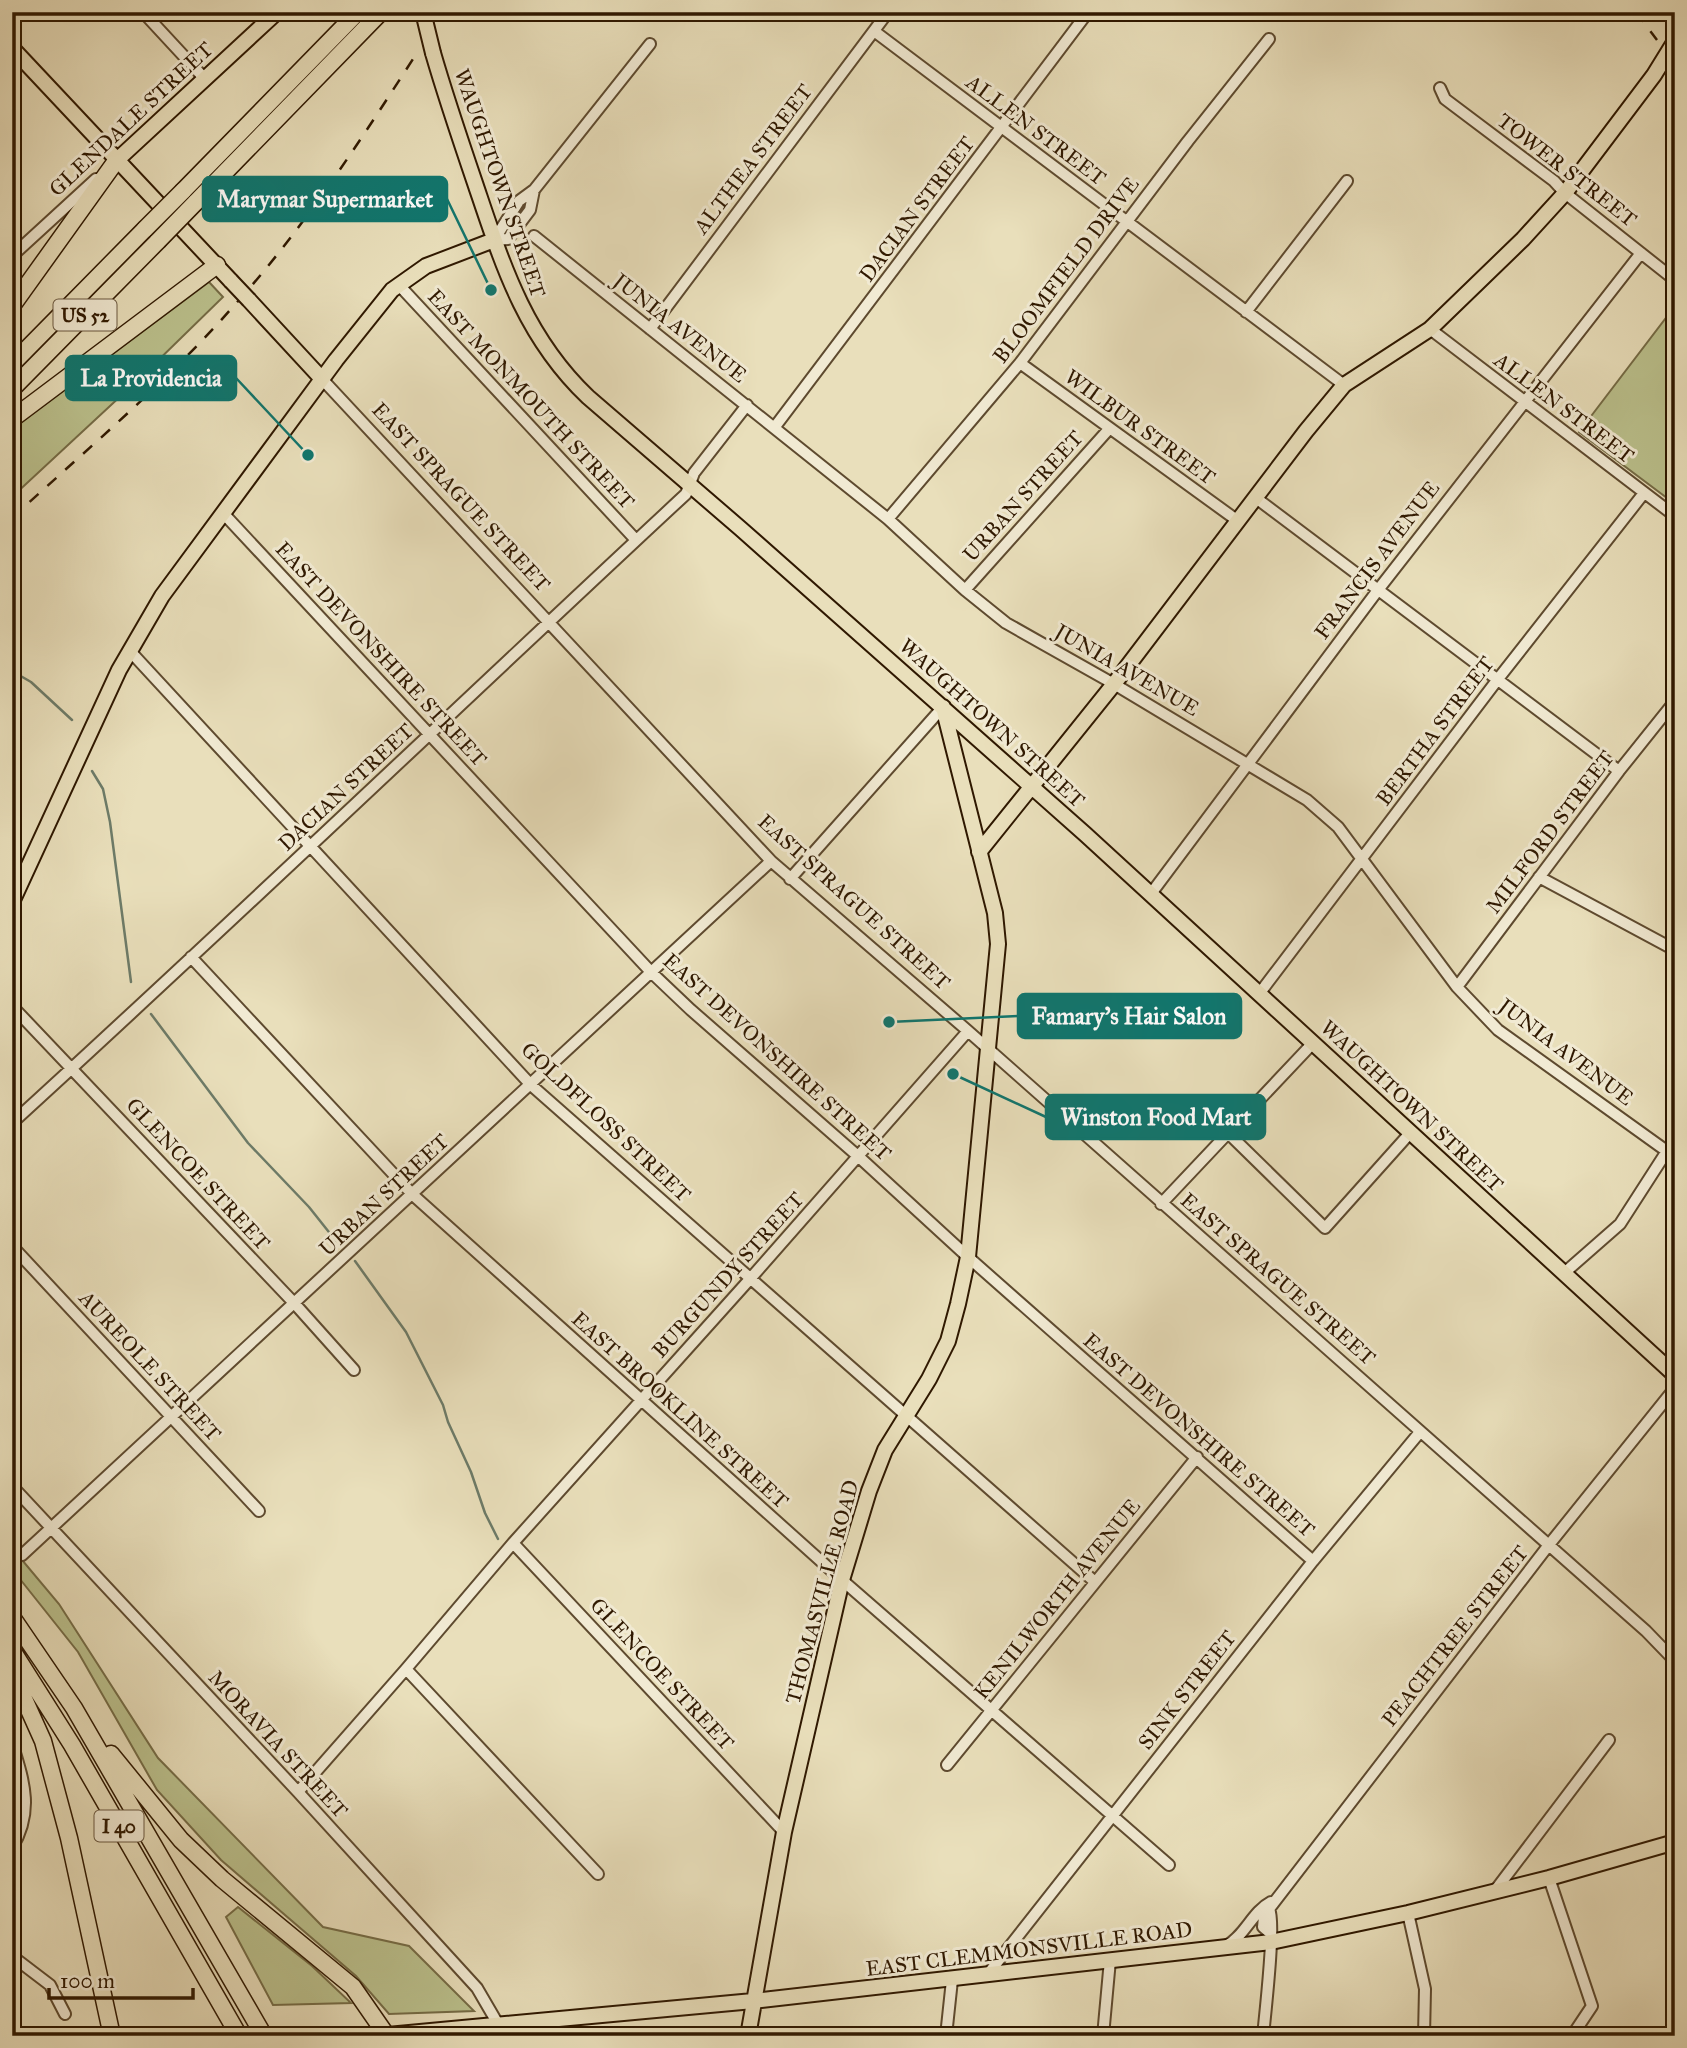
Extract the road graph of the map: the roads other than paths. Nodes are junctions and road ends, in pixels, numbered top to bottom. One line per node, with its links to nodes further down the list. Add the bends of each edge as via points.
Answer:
1 (143, 12): 13 (street)
2 (277, 12): 13 (main road, GLENDALE STREET)
3 (358, 12): 32 (highway, US 52, bridge)
4 (382, 12): 35 (highway, US 52, bridge)
5 (423, 12): 21 (main road, WAUGHTOWN STREET, bridge)
6 (888, 12): 8 (street, ALTHEA STREET)
7 (1088, 12): 15 (street, DACIAN STREET)
8 (874, 31): 15 (street, ALLEN STREET); 29 (street, ALTHEA STREET)
9 (1269, 39): 19 (street, BLOOMFIELD DRIVE)
10 (1675, 41): 18 (main road)
11 (650, 44): 21 (street, via 534,190 519,201)
12 (12, 48): 16 (main road, EAST SPRAGUE STREET)
13 (205, 79): 16 (main road, GLENDALE STREET)
14 (1440, 88): 18 (street, TOWER STREET, via 1445,99)
15 (1001, 129): 19 (street, ALLEN STREET); 39 (street, DACIAN STREET)
16 (116, 160): 23 (street, GLENDALE STREET); 24 (main road, EAST SPRAGUE STREET); 27 (highway)
17 (1347, 181): 28 (street)
18 (1565, 193): 22 (street, TOWER STREET); 30 (main road)
19 (1127, 222): 28 (street, ALLEN STREET); 31 (street, BLOOMFIELD DRIVE)
20 (534, 236): 29 (street, JUNIA AVENUE)
21 (494, 240): 26 (main road, via 437,261); 41 (main road, WAUGHTOWN STREET, via 524,314 556,363 588,397)
22 (1641, 253): 25 (street, TOWER STREET); 36 (street, FRANCIS AVENUE)
23 (12, 256)
24 (216, 265): 33 (main road, EAST SPRAGUE STREET, bridge); 38 (highway)
25 (1675, 279)
26 (398, 284): 33 (main road); 48 (street, EAST MONMOUTH STREET)
27 (12, 306)
28 (1246, 312): 34 (street, ALLEN STREET)
29 (650, 328): 37 (street, JUNIA AVENUE)
30 (1430, 330): 34 (main road); 36 (street, ALLEN STREET)
31 (1020, 363): 40 (street, WILBUR STREET); 46 (street, BLOOMFIELD DRIVE)
32 (12, 364)
33 (322, 379): 44 (main road); 51 (street, EAST SPRAGUE STREET)
34 (1344, 385): 43 (main road)
35 (12, 389)
36 (1523, 401): 42 (street, ALLEN STREET); 50 (street, FRANCIS AVENUE)
37 (747, 405): 39 (street, JUNIA AVENUE); 41 (street, DACIAN STREET, via 694,473)
38 (12, 418)
39 (774, 428): 46 (street, JUNIA AVENUE)
40 (1109, 429): 47 (street, WILBUR STREET); 49 (street, URBAN STREET)
41 (690, 485): 48 (street, DACIAN STREET, via 686,495); 56 (main road, WAUGHTOWN STREET)
42 (1644, 493): 45 (street, ALLEN STREET); 53 (street, BERTHA STREET)
43 (1256, 498): 47 (main road); 50 (street)
44 (223, 513): 52 (main road); 57 (street, EAST DEVONSHIRE STREET)
45 (1675, 516)
46 (888, 519): 49 (street, JUNIA AVENUE)
47 (1238, 521): 54 (main road)
48 (636, 540): 51 (street, DACIAN STREET)
49 (965, 590): 54 (street, JUNIA AVENUE, via 1006,623)
50 (1378, 590): 53 (street); 58 (street, FRANCIS AVENUE)
51 (549, 621): 57 (street, DACIAN STREET); 64 (street, EAST SPRAGUE STREET)
52 (129, 650): 61 (street, GOLDFLOSS STREET); 68 (main road)
53 (1498, 680): 59 (street); 63 (street, BERTHA STREET)
54 (1114, 684): 58 (street, JUNIA AVENUE); 60 (main road)
55 (1675, 701): 59 (street, MILFORD STREET)
56 (943, 707): 60 (main road, WAUGHTOWN STREET); 62 (main road, THOMASVILLE ROAD); 66 (street)
57 (430, 736): 61 (street, DACIAN STREET); 71 (street, EAST DEVONSHIRE STREET)
58 (1248, 763): 63 (street, JUNIA AVENUE, via 1307,800); 67 (street, FRANCIS AVENUE)
59 (1619, 771): 65 (street, MILFORD STREET)
60 (1032, 786): 62 (main road); 67 (main road, WAUGHTOWN STREET)
61 (310, 846): 70 (street, DACIAN STREET); 79 (street, GOLDFLOSS STREET)
62 (979, 852): 77 (main road, THOMASVILLE ROAD, via 998,944)
63 (1363, 859): 72 (street, JUNIA AVENUE); 73 (street, BERTHA STREET)
64 (772, 861): 66 (street, EAST SPRAGUE STREET); 71 (street, URBAN STREET)
65 (1539, 877): 69 (street); 72 (street, MILFORD STREET)
66 (790, 878): 75 (street, EAST SPRAGUE STREET)
67 (1150, 895): 73 (main road, WAUGHTOWN STREET)
68 (12, 902)
69 (1675, 950)
70 (191, 957): 78 (street, DACIAN STREET); 85 (street, EAST BROOKLINE STREET)
71 (651, 971): 79 (street, URBAN STREET); 84 (street, EAST DEVONSHIRE STREET)
72 (1457, 987): 83 (street, JUNIA AVENUE, via 1498,1030)
73 (1259, 994): 76 (main road, WAUGHTOWN STREET)
74 (12, 1006): 78 (street, GLENCOE STREET)
75 (968, 1031): 77 (street, EAST SPRAGUE STREET); 84 (street, BURGUNDY STREET)
76 (1313, 1043): 81 (main road, WAUGHTOWN STREET); 82 (street)
77 (989, 1050): 86 (street, EAST SPRAGUE STREET); 88 (main road, THOMASVILLE ROAD)
78 (72, 1069): 80 (street, DACIAN STREET); 91 (street, GLENCOE STREET)
79 (531, 1085): 85 (street, URBAN STREET); 90 (street, GOLDFLOSS STREET)
80 (12, 1123)
81 (1410, 1132): 82 (street, via 1325,1228); 89 (main road, WAUGHTOWN STREET)
82 (1229, 1134): 86 (street)
83 (1672, 1151): 89 (street, via 1620,1224)
84 (859, 1157): 88 (street, EAST DEVONSHIRE STREET); 90 (street, BURGUNDY STREET)
85 (413, 1195): 91 (street, URBAN STREET); 95 (street, EAST BROOKLINE STREET)
86 (1161, 1204): 98 (street, EAST SPRAGUE STREET)
87 (12, 1246): 97 (street, AUREOLE STREET)
88 (968, 1257): 96 (main road, THOMASVILLE ROAD, via 948,1341); 99 (street, EAST DEVONSHIRE STREET)
89 (1563, 1274): 93 (main road, WAUGHTOWN STREET)
90 (750, 1279): 95 (street, BURGUNDY STREET); 96 (street, GOLDFLOSS STREET)
91 (295, 1304): 92 (street, GLENCOE STREET); 97 (street, URBAN STREET)
92 (354, 1370)
93 (1675, 1375)
94 (1675, 1388): 104 (street, PEACHTREE STREET)
95 (641, 1402): 103 (street, BURGUNDY STREET); 107 (street, EAST BROOKLINE STREET)
96 (905, 1416): 107 (main road, THOMASVILLE ROAD, via 869,1491); 108 (street, GOLDFLOSS STREET)
97 (172, 1418): 101 (street, AUREOLE STREET); 102 (street, URBAN STREET)
98 (1420, 1432): 104 (street, EAST SPRAGUE STREET); 106 (street, SINK STREET)
99 (1197, 1457): 106 (street, EAST DEVONSHIRE STREET); 108 (street, KENILWORTH AVENUE)
100 (12, 1486): 102 (street, MORAVIA STREET)
101 (259, 1511)
102 (51, 1529): 105 (street, URBAN STREET); 119 (street, MORAVIA STREET)
103 (513, 1543): 112 (street, BURGUNDY STREET); 121 (street, GLENCOE STREET)
104 (1548, 1546): 111 (street, EAST SPRAGUE STREET); 128 (street, PEACHTREE STREET)
105 (22, 1555)
106 (1312, 1561): 120 (street, SINK STREET)
107 (842, 1580): 115 (street, EAST BROOKLINE STREET); 121 (main road, THOMASVILLE ROAD)
108 (1096, 1582): 115 (street, KENILWORTH AVENUE)
109 (12, 1617): 114 (highway, I 40)
110 (12, 1650): 140 (highway, I 40, via 72,1745)
111 (1675, 1661)
112 (406, 1669): 119 (street, BURGUNDY STREET); 125 (street)
113 (12, 1672): 139 (highway, via 43,1741)
114 (74, 1708): 141 (highway, I 40); 143 (highway, via 181,1840 353,1987)
115 (992, 1710): 118 (street, KENILWORTH AVENUE); 120 (street, EAST BROOKLINE STREET)
116 (1609, 1740): 127 (street)
117 (12, 1743): 123 (street, via 24,1782 26,1812)
118 (947, 1765)
119 (298, 1792): 138 (street, MORAVIA STREET, via 477,1988)
120 (1113, 1816): 124 (street, EAST BROOKLINE STREET); 134 (street, SINK STREET)
121 (783, 1832): 136 (main road, THOMASVILLE ROAD)
122 (1675, 1842): 126 (main road, EAST CLEMMONSVILLE ROAD)
123 (12, 1848)
124 (1169, 1865)
125 (598, 1874)
126 (1549, 1878): 127 (main road, EAST CLEMMONSVILLE ROAD); 149 (street, via 1592,2006)
127 (1494, 1892): 129 (main road, EAST CLEMMONSVILLE ROAD)
128 (1277, 1899): 130 (street, PEACHTREE STREET, via 1264,1917 1263,1927); 131 (street, via 1259,1910 1235,1941)
129 (1408, 1913): 130 (main road, EAST CLEMMONSVILLE ROAD); 148 (street, via 1425,1989)
130 (1270, 1938): 131 (main road, EAST CLEMMONSVILLE ROAD); 147 (street, PEACHTREE STREET)
131 (1224, 1947): 133 (main road, EAST CLEMMONSVILLE ROAD)
132 (12, 1956): 137 (street, via 50,1986)
133 (1110, 1960): 134 (main road, EAST CLEMMONSVILLE ROAD); 146 (street)
134 (988, 1974): 135 (main road, EAST CLEMMONSVILLE ROAD)
135 (952, 1980): 136 (main road, EAST CLEMMONSVILLE ROAD); 145 (street)
136 (753, 2001): 138 (main road, EAST CLEMMONSVILLE ROAD); 144 (main road, THOMASVILLE ROAD)
137 (65, 2014)
138 (503, 2031): 143 (main road, EAST CLEMMONSVILLE ROAD)
139 (112, 2036)
140 (239, 2036)
141 (264, 2036)
142 (377, 2036): 143 (main road, EAST CLEMMONSVILLE ROAD)
143 (387, 2036)
144 (748, 2036)
145 (946, 2036)
146 (1102, 2036)
147 (1263, 2036)
148 (1424, 2036)
149 (1572, 2036)

